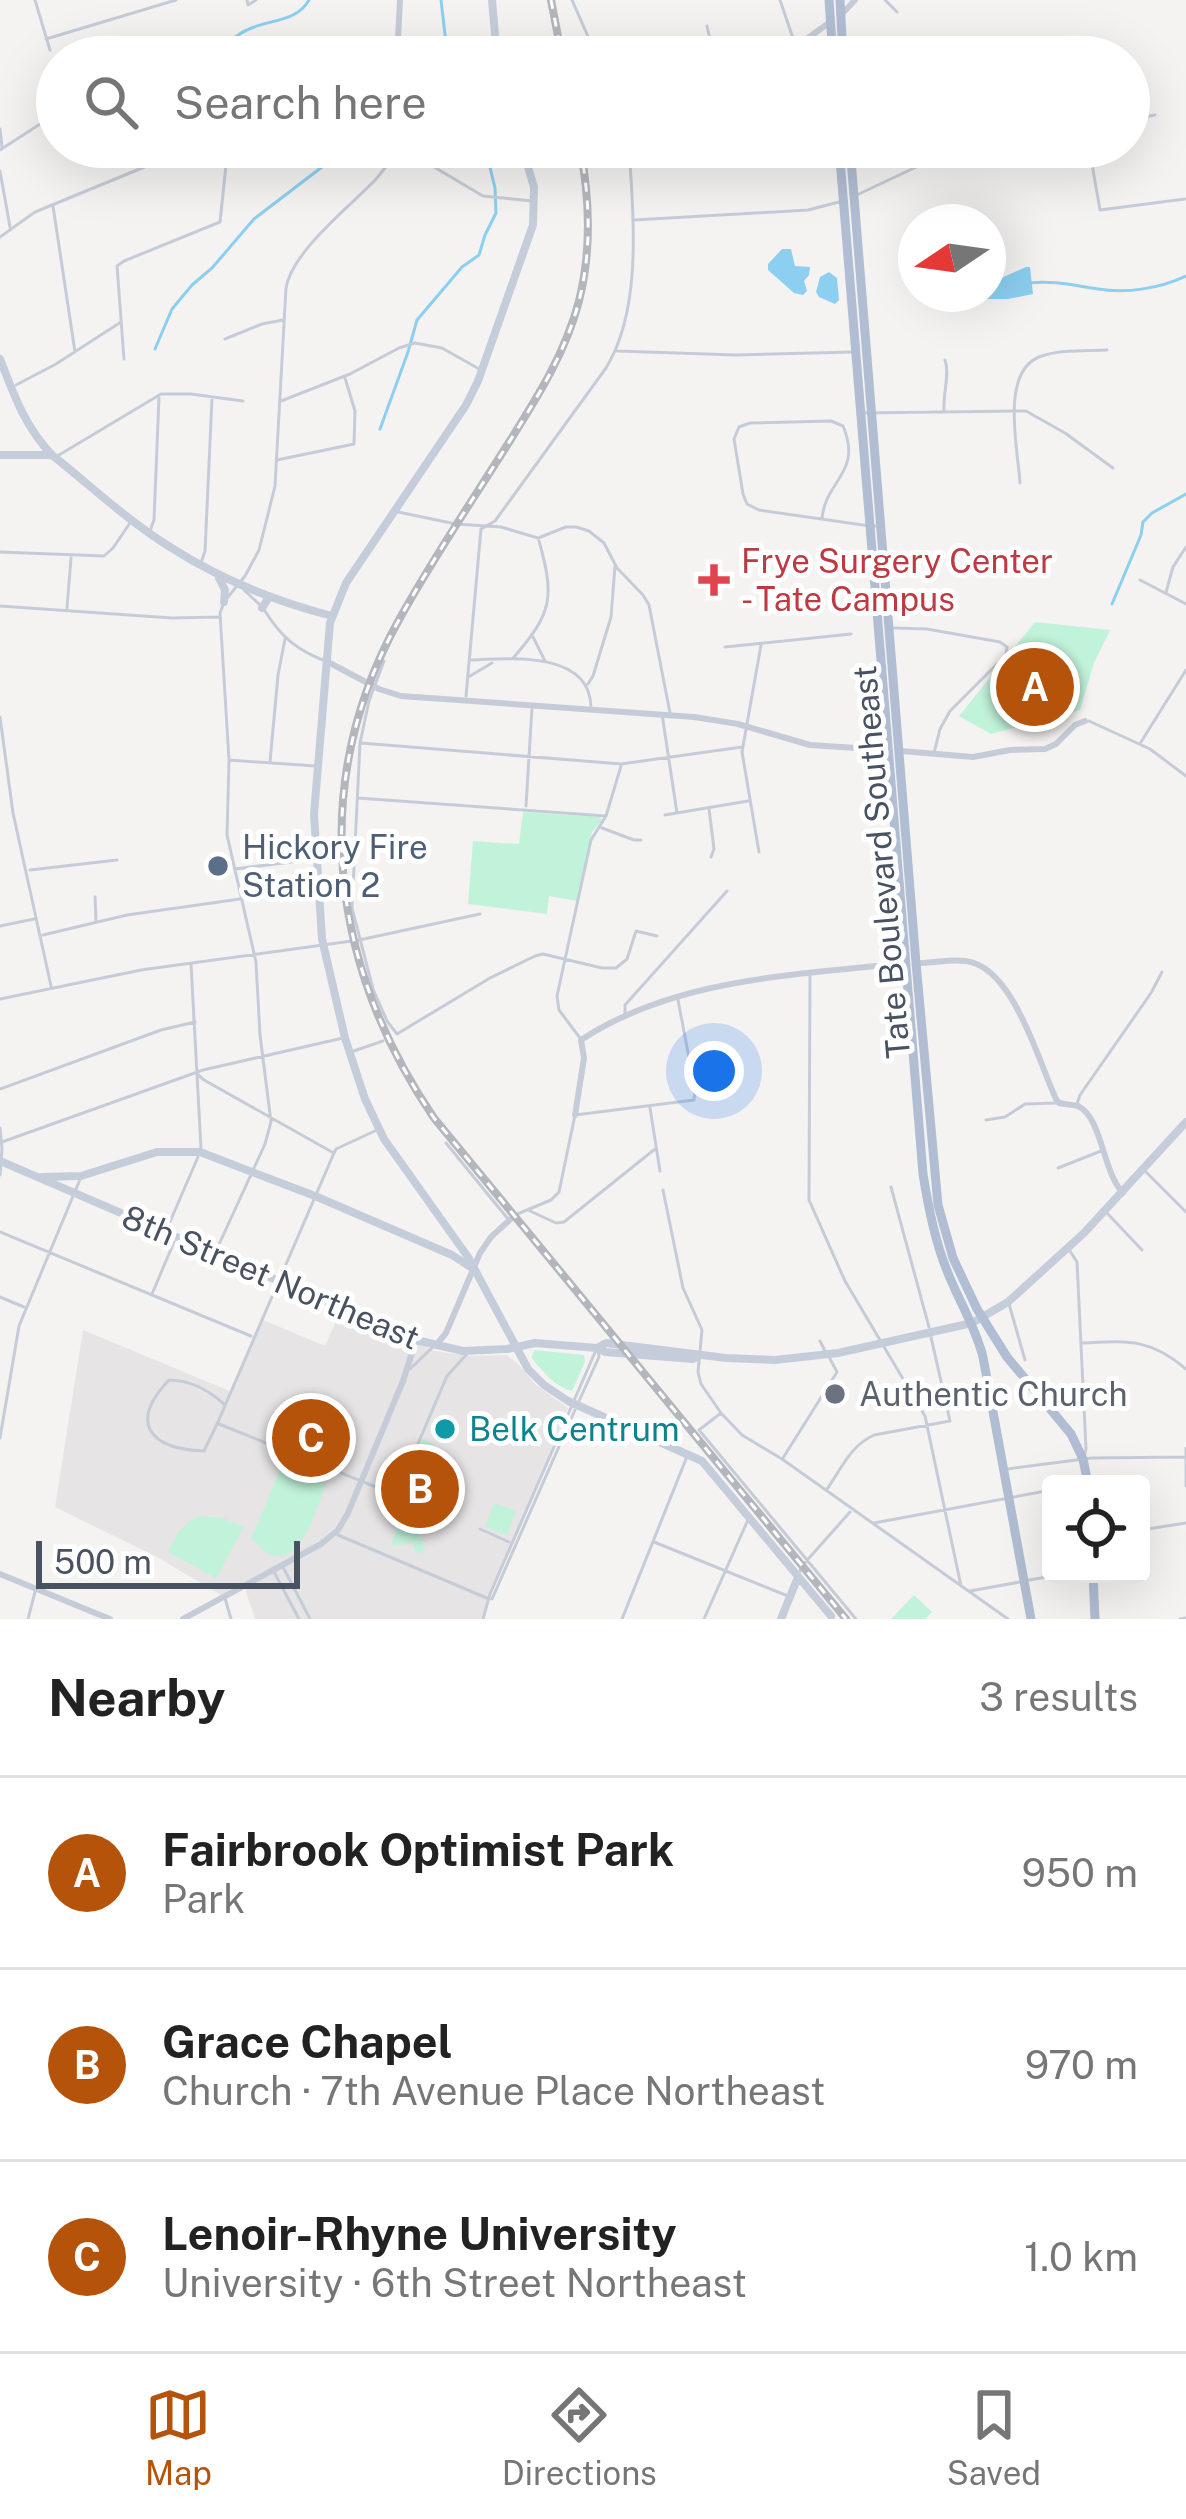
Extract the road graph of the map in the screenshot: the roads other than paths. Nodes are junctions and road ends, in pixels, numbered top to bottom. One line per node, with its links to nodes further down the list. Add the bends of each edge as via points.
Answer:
1 (34, 0): 17 (street)
2 (176, 0): 18 (street)
3 (247, 0): 4 (street)
4 (256, 0)
5 (400, 0): 19 (street)
6 (492, 0): 20 (main road)
7 (572, 0): 21 (street)
8 (780, 0): 23 (street)
9 (829, 0): 15 (main road)
10 (840, 0): 14 (main road)
11 (855, 0): 14 (street)
12 (885, 0): 13 (street)
13 (897, 12)
14 (841, 15): 15 (street); 26 (main road)
15 (830, 22): 24 (street); 25 (main road)
16 (707, 26): 22 (street)
17 (45, 36)
18 (56, 36)
19 (398, 36)
20 (495, 36)
21 (588, 36)
22 (710, 36)
23 (792, 36)
24 (813, 36)
25 (831, 36)
26 (842, 36)
27 (1154, 115): 28 (street)
28 (1150, 116)
29 (36, 126): 31 (street)
30 (0, 130): 31 (street)
31 (1, 149)
32 (143, 168): 46 (street)
33 (225, 168): 51 (street, via 221,220 118,265)
34 (384, 168): 50 (street, via 295,262)
35 (436, 168): 45 (street, via 484,196)
36 (528, 168): 45 (main road)
37 (629, 168): 47 (street)
38 (843, 168): 43 (main road, Tate Boulevard Southeast)
39 (850, 168): 43 (main road, Tate Boulevard Southeast)
40 (914, 168): 43 (street)
41 (1093, 168): 44 (street, via 1100,210)
42 (0, 171): 48 (street)
43 (849, 198): 47 (street, via 808,210); 56 (main road, Tate Boulevard Southeast); 69 (main road, Tate Boulevard Southeast)
44 (1185, 199)
45 (535, 201): 60 (main road, via 531,234)
46 (53, 204): 48 (street); 55 (street)
47 (632, 220): 54 (street)
48 (11, 228): 49 (street)
49 (0, 237)
50 (285, 320): 52 (street); 66 (street)
51 (122, 321): 55 (street); 58 (street)
52 (225, 339)
53 (1107, 350): 67 (street, via 1029,362 1017,380)
54 (616, 351): 56 (street); 80 (street)
55 (75, 352): 62 (street)
56 (856, 352): 69 (main road, Tate Boulevard Southeast)
57 (0, 359): 62 (main road)
58 (124, 359)
59 (945, 360): 68 (street)
60 (482, 371): 61 (street, via 418,343); 77 (main road)
61 (344, 376): 66 (street); 74 (street, via 354,444)
62 (10, 388): 70 (main road)
63 (158, 394): 64 (street); 73 (street); 82 (street)
64 (212, 398): 65 (street); 87 (street)
65 (243, 401)
66 (280, 401): 74 (street)
67 (1015, 409): 68 (street); 75 (street, via 1040,416); 76 (street)
68 (944, 412): 69 (street)
69 (866, 413): 81 (main road, Tate Boulevard Southeast)
70 (34, 435): 72 (main road); 73 (main road)
71 (0, 455): 72 (main road)
72 (26, 455): 73 (main road)
73 (52, 455): 78 (main road)
74 (278, 460): 91 (street, via 259,550)
75 (1113, 468)
76 (1020, 483)
77 (396, 511): 80 (street); 99 (main road)
78 (133, 519): 82 (main road); 86 (street, via 107,554)
79 (822, 519): 79 (street, via 849,461 846,429 836,421 739,427 734,440 747,504); 81 (street)
80 (485, 525): 83 (street); 108 (street)
81 (875, 526): 101 (main road, Tate Boulevard Southeast); 127 (main road, Tate Boulevard Southeast)
82 (149, 532): 87 (main road)
83 (538, 538): 88 (street, via 576,526 599,538); 103 (street, via 549,583)
84 (1186, 547): 92 (street)
85 (0, 551): 86 (street)
86 (72, 555): 98 (street)
87 (200, 564): 89 (main road)
88 (615, 564): 115 (street, via 611,617); 120 (street, via 646,600)
89 (214, 572): 91 (main road); 94 (main road)
90 (1140, 580): 92 (street)
91 (238, 585): 93 (main road); 94 (street); 97 (street)
92 (1166, 592): 95 (street)
93 (269, 597): 97 (main road); 99 (main road)
94 (224, 602): 100 (street)
95 (1186, 604)
96 (0, 606): 98 (street)
97 (262, 608): 104 (street)
98 (67, 610): 100 (street)
99 (332, 616): 110 (main road)
100 (220, 617): 131 (street)
101 (889, 628): 127 (main road, Tate Boulevard Southeast); 128 (street, via 1007,647 947,716)
102 (851, 634): 105 (street)
103 (532, 636): 107 (street); 112 (street)
104 (285, 639): 110 (street); 132 (street)
105 (760, 645): 106 (street); 123 (street)
106 (725, 647)
107 (513, 659): 111 (street); 112 (street)
108 (470, 660): 111 (street); 114 (street)
109 (384, 661): 116 (street)
110 (328, 662): 116 (street); 135 (main road)
111 (496, 662): 114 (street)
112 (546, 662): 115 (street)
113 (1186, 670): 125 (street)
114 (468, 677): 117 (street)
115 (587, 686): 119 (street)
116 (375, 687): 117 (street); 124 (street)
117 (466, 700): 118 (street)
118 (532, 705): 119 (street); 129 (street)
119 (591, 710): 120 (street)
120 (666, 715): 123 (street); 130 (street)
121 (0, 717): 133 (street)
122 (1085, 721): 125 (street); 128 (street, via 1045,749)
123 (746, 727): 126 (street); 127 (street, via 815,746)
124 (360, 743): 129 (street); 137 (street)
125 (1141, 744): 136 (street)
126 (742, 747): 130 (street); 138 (street)
127 (894, 750): 128 (street); 166 (main road, Tate Boulevard Southeast)
128 (934, 754)
129 (530, 755): 134 (street); 140 (street)
130 (668, 759): 134 (street); 141 (street)
131 (229, 760): 132 (street); 150 (street)
132 (270, 762): 135 (street)
133 (3, 763): 151 (street)
134 (621, 764): 143 (street)
135 (317, 766): 148 (main road)
136 (1185, 774)
137 (357, 798): 140 (street); 161 (street)
138 (750, 801): 139 (street); 146 (street)
139 (709, 807): 141 (street); 147 (street)
140 (526, 808): 143 (street)
141 (677, 813): 142 (street)
142 (665, 815)
143 (607, 816): 144 (street)
144 (600, 827): 145 (street); 164 (street)
145 (641, 840)
146 (759, 852)
147 (711, 856)
148 (316, 859): 150 (street); 162 (main road)
149 (117, 860): 151 (street)
150 (234, 869): 154 (street)
151 (26, 870): 156 (street)
152 (727, 892): 172 (street, via 625,1006)
153 (94, 897): 157 (street)
154 (242, 899): 157 (street); 163 (street)
155 (480, 914): 161 (street)
156 (36, 918): 158 (street); 159 (street)
157 (96, 923): 159 (street)
158 (0, 926)
159 (40, 935): 169 (street)
160 (657, 936): 164 (street, via 637,931 619,967)
161 (356, 941): 162 (street); 164 (street, via 397,1034 535,956)
162 (323, 946): 163 (street); 174 (main road)
163 (255, 955): 165 (street); 178 (street)
164 (566, 960): 175 (street, via 557,1006)
165 (191, 963): 169 (street); 173 (street)
166 (910, 963): 168 (street); 181 (street, via 976,963 1003,986); 226 (main road, Tate Boulevard Southeast, via 926,1197 946,1267)
167 (1162, 972): 183 (street)
168 (810, 973): 170 (street); 232 (street, via 808,1200)
169 (52, 988): 171 (street)
170 (677, 998): 172 (street); 182 (street, via 694,1100)
171 (0, 999)
172 (626, 1015): 175 (street)
173 (195, 1022): 179 (street); 180 (street)
174 (345, 1038): 177 (main road); 178 (street)
175 (581, 1040): 184 (street)
176 (383, 1041): 177 (street)
177 (350, 1053): 189 (main road)
178 (262, 1057): 179 (street); 185 (street)
179 (196, 1073): 185 (street); 190 (street); 193 (street)
180 (0, 1089)
181 (1059, 1103): 183 (street); 186 (street, via 1025,1104)
182 (650, 1106): 184 (street); 192 (street)
183 (1077, 1106): 194 (street)
184 (575, 1115): 209 (street, via 559,1192)
185 (270, 1118): 195 (street); 199 (street)
186 (986, 1120)
187 (0, 1127): 190 (street)
188 (1184, 1128): 198 (main road)
189 (379, 1129): 195 (street); 220 (main road)
190 (2, 1142): 196 (street)
191 (446, 1143): 212 (street)
192 (655, 1149): 200 (street); 209 (street, via 564,1222)
193 (200, 1150): 199 (main road); 202 (main road, via 152,1153); 214 (street)
194 (1102, 1150): 197 (street); 206 (street)
195 (334, 1153): 208 (street)
196 (1, 1161): 201 (street); 203 (main road, 8th Street Northeast)
197 (1058, 1168)
198 (1144, 1170): 206 (main road); 211 (street)
199 (252, 1171): 208 (main road); 219 (street)
200 (660, 1172)
201 (0, 1175)
202 (81, 1177): 203 (main road); 207 (street)
203 (41, 1178): 207 (main road, 8th Street Northeast)
204 (891, 1187): 227 (street)
205 (663, 1190): 239 (street, via 683,1288 702,1330)
206 (1123, 1193): 210 (main road)
207 (74, 1194): 214 (main road, 8th Street Northeast); 218 (street)
208 (315, 1196): 220 (main road); 221 (street)
209 (529, 1210): 212 (street)
210 (1105, 1212): 216 (main road); 217 (street)
211 (1186, 1212)
212 (512, 1218): 220 (street)
213 (0, 1232): 218 (street)
214 (166, 1233): 215 (main road, 8th Street Northeast)
215 (176, 1237): 219 (main road, 8th Street Northeast); 222 (street)
216 (1068, 1248): 224 (main road); 231 (street, via 1077,1262)
217 (1142, 1250)
218 (49, 1252): 222 (street); 225 (street)
219 (216, 1254): 221 (main road, 8th Street Northeast)
220 (473, 1268): 233 (street); 234 (main road)
221 (277, 1280): 228 (street); 229 (main road, 8th Street Northeast)
222 (152, 1295): 228 (street)
223 (0, 1297): 225 (street)
224 (1008, 1302): 226 (main road); 240 (street)
225 (26, 1307): 252 (street)
226 (977, 1321): 227 (main road); 257 (main road, Tate Boulevard Southeast, via 1066,1427); 258 (main road)
227 (931, 1333): 232 (main road); 251 (street, via 950,1420)
228 (253, 1337): 246 (street)
229 (416, 1340): 233 (main road, 8th Street Northeast); 243 (street)
230 (820, 1341): 238 (street)
231 (1081, 1343): 242 (street, via 1140,1342); 244 (street)
232 (883, 1344): 238 (main road); 251 (street)
233 (434, 1346): 236 (main road, 8th Street Northeast); 243 (street)
234 (516, 1347): 235 (main road, 8th Street Northeast); 237 (main road, 8th Street Northeast); 247 (main road, via 536,1378)
235 (597, 1348): 239 (main road); 239 (main road); 247 (street)
236 (450, 1349): 237 (main road, 8th Street Northeast); 241 (street)
237 (471, 1351): 241 (street)
238 (827, 1355): 239 (main road); 256 (street, via 837,1372)
239 (701, 1356): 249 (street, via 701,1384)
240 (1024, 1360)
241 (456, 1363): 260 (street, via 396,1495)
242 (1186, 1369)
243 (403, 1381): 260 (street)
244 (1083, 1390): 245 (street); 248 (street); 248 (street, via 1074,1403)
245 (1122, 1398)
246 (224, 1404): 250 (street); 250 (street, via 170,1380 147,1421 157,1439 204,1451)
247 (575, 1404): 254 (main road); 274 (street)
248 (1084, 1406): 257 (street)
249 (722, 1413): 256 (street, via 742,1436); 275 (street, via 698,1430)
250 (217, 1423): 260 (street)
251 (928, 1425): 262 (street, via 863,1440); 265 (street)
252 (0, 1438)
253 (1186, 1448): 255 (street)
254 (688, 1453): 267 (main road); 273 (street)
255 (1186, 1457): 257 (street); 261 (street)
256 (782, 1459): 262 (street)
257 (1083, 1459): 258 (street); 259 (main road)
258 (1006, 1470): 264 (main road)
259 (1086, 1475)
260 (362, 1481): 272 (street)
261 (1186, 1486)
262 (826, 1490): 266 (street)
263 (1042, 1491): 264 (street)
264 (1010, 1496): 265 (street); 281 (main road)
265 (946, 1508): 269 (street); 283 (street)
266 (853, 1509): 269 (street); 275 (street)
267 (749, 1516): 277 (street); 278 (main road)
268 (1186, 1522): 270 (street)
269 (873, 1523): 283 (street)
270 (1150, 1528)
271 (480, 1529): 274 (street)
272 (335, 1533): 276 (street); 288 (street)
273 (654, 1542): 277 (street); 297 (street)
274 (514, 1545): 288 (street)
275 (807, 1560): 278 (street); 300 (street)
276 (278, 1568): 286 (street); 294 (street); 295 (street)
277 (725, 1570): 287 (street); 298 (street)
278 (800, 1570): 287 (main road); 289 (main road)
279 (0, 1574): 284 (street)
280 (1042, 1578): 281 (street)
281 (1025, 1581): 285 (street); 302 (main road)
282 (1093, 1583): 303 (main road)
283 (961, 1586): 285 (street)
284 (35, 1588): 290 (street); 291 (street)
285 (968, 1591): 301 (street)
286 (224, 1596): 292 (street); 293 (street)
287 (790, 1596): 299 (main road)
288 (491, 1600): 296 (street)
289 (827, 1618)
290 (28, 1619)
291 (107, 1619)
292 (183, 1619)
293 (231, 1619)
294 (299, 1619)
295 (310, 1619)
296 (486, 1619)
297 (622, 1619)
298 (704, 1619)
299 (781, 1619)
300 (856, 1619)
301 (1008, 1619)
302 (1031, 1619)
303 (1095, 1619)

